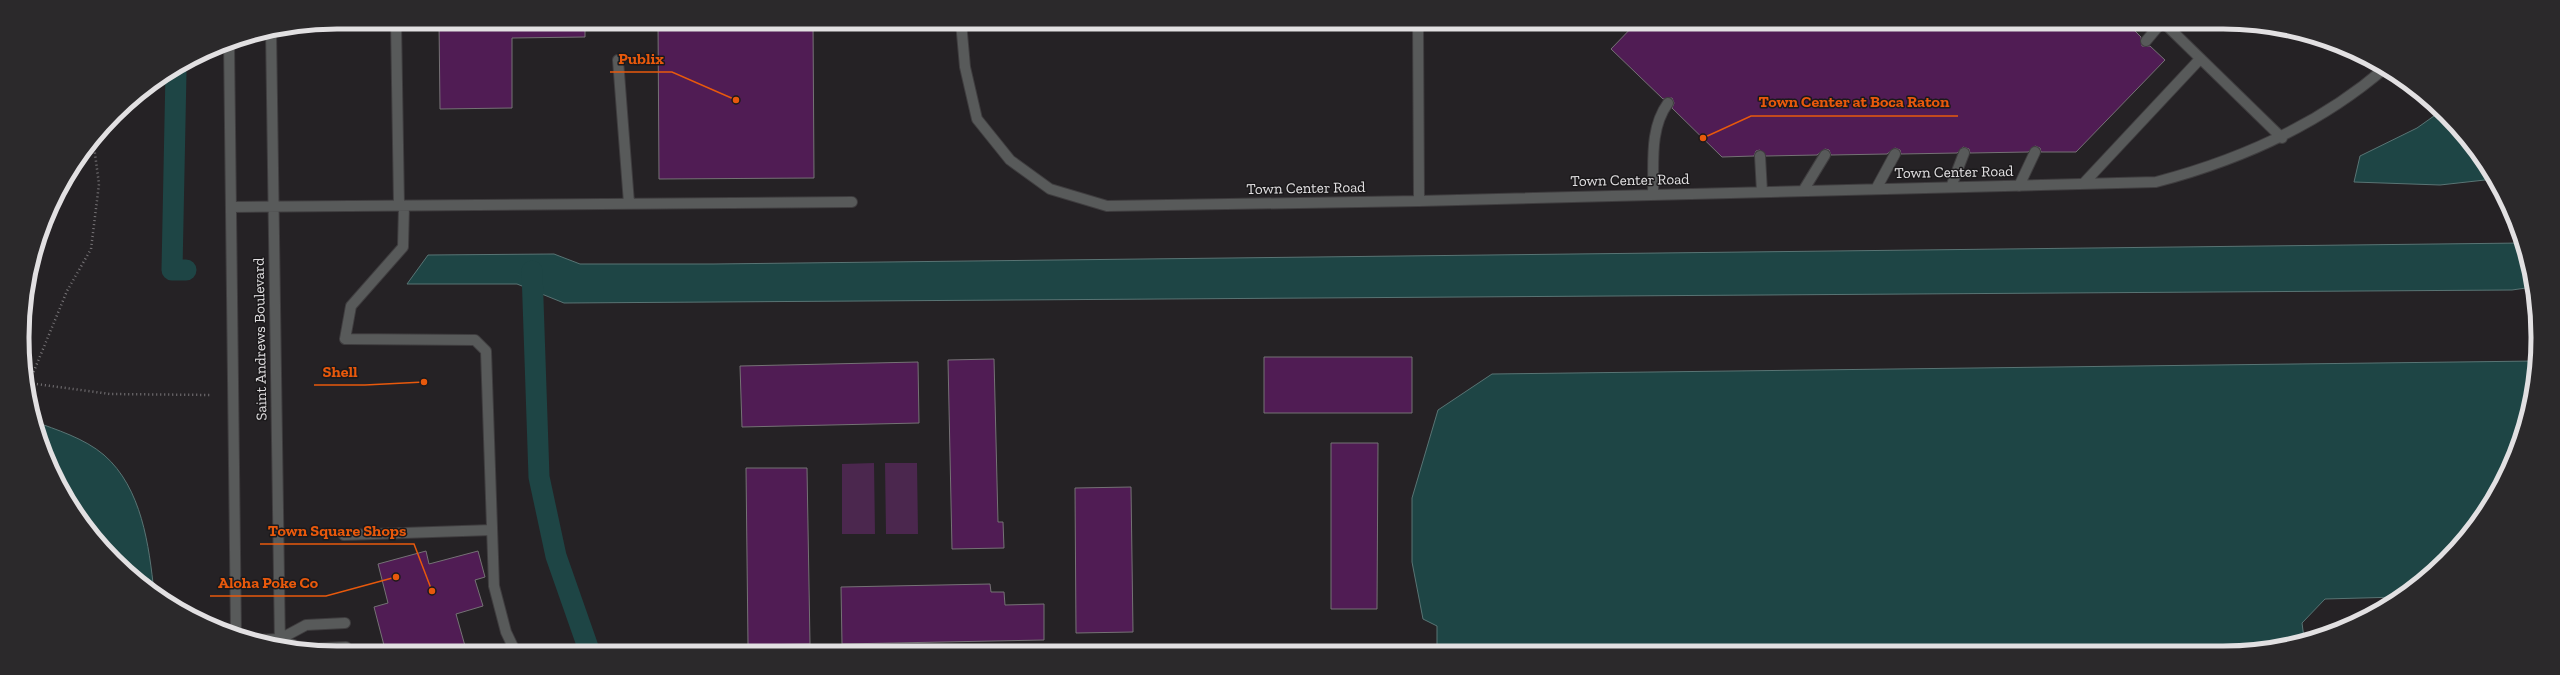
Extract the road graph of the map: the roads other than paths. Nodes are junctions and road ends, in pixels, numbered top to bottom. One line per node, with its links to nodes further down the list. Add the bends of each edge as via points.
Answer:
1 (396, 29): 29 (street)
2 (961, 29): 26 (street, Town Center Road, via 965,67 977,120 1010,160 1050,189 1107,206)
3 (1418, 29): 26 (street)
4 (2156, 29): 7 (street)
5 (2169, 29): 9 (street)
6 (271, 37): 31 (street, Saint Andrews Boulevard)
7 (2146, 41)
8 (229, 48): 30 (street, Saint Andrews Boulevard)
9 (2200, 58): 13 (street); 19 (street)
10 (618, 60): 28 (street)
11 (2380, 72): 13 (street, Town Center Road, via 2364,86)
12 (1668, 103): 25 (street, via 1659,116 1655,131)
13 (2282, 138): 19 (street, Town Center Road, via 2203,170 2156,182)
14 (2035, 152): 20 (street)
15 (1964, 153): 21 (street)
16 (1895, 154): 22 (street)
17 (1825, 155): 23 (street)
18 (1760, 156): 24 (street)
19 (2083, 184): 20 (street, Town Center Road)
20 (2019, 186): 21 (street, Town Center Road)
21 (1951, 187): 22 (street, Town Center Road)
22 (1876, 189): 23 (street, Town Center Road)
23 (1803, 191): 24 (street, Town Center Road)
24 (1762, 192): 25 (street, Town Center Road)
25 (1654, 194): 26 (street, Town Center Road)
26 (1419, 201)
27 (852, 202): 28 (street)
28 (629, 203): 29 (street)
29 (401, 206): 31 (street); 32 (street, via 403,247 351,306 345,339 475,340 486,352)
30 (231, 207): 31 (street); 35 (street, Saint Andrews Boulevard)
31 (273, 208): 36 (street, Saint Andrews Boulevard)
32 (492, 530): 33 (street); 38 (street, via 494,586 506,632)
33 (344, 535)
34 (345, 624): 37 (street, via 306,625)
35 (236, 629)
36 (280, 640)
37 (283, 641)
38 (513, 646)

